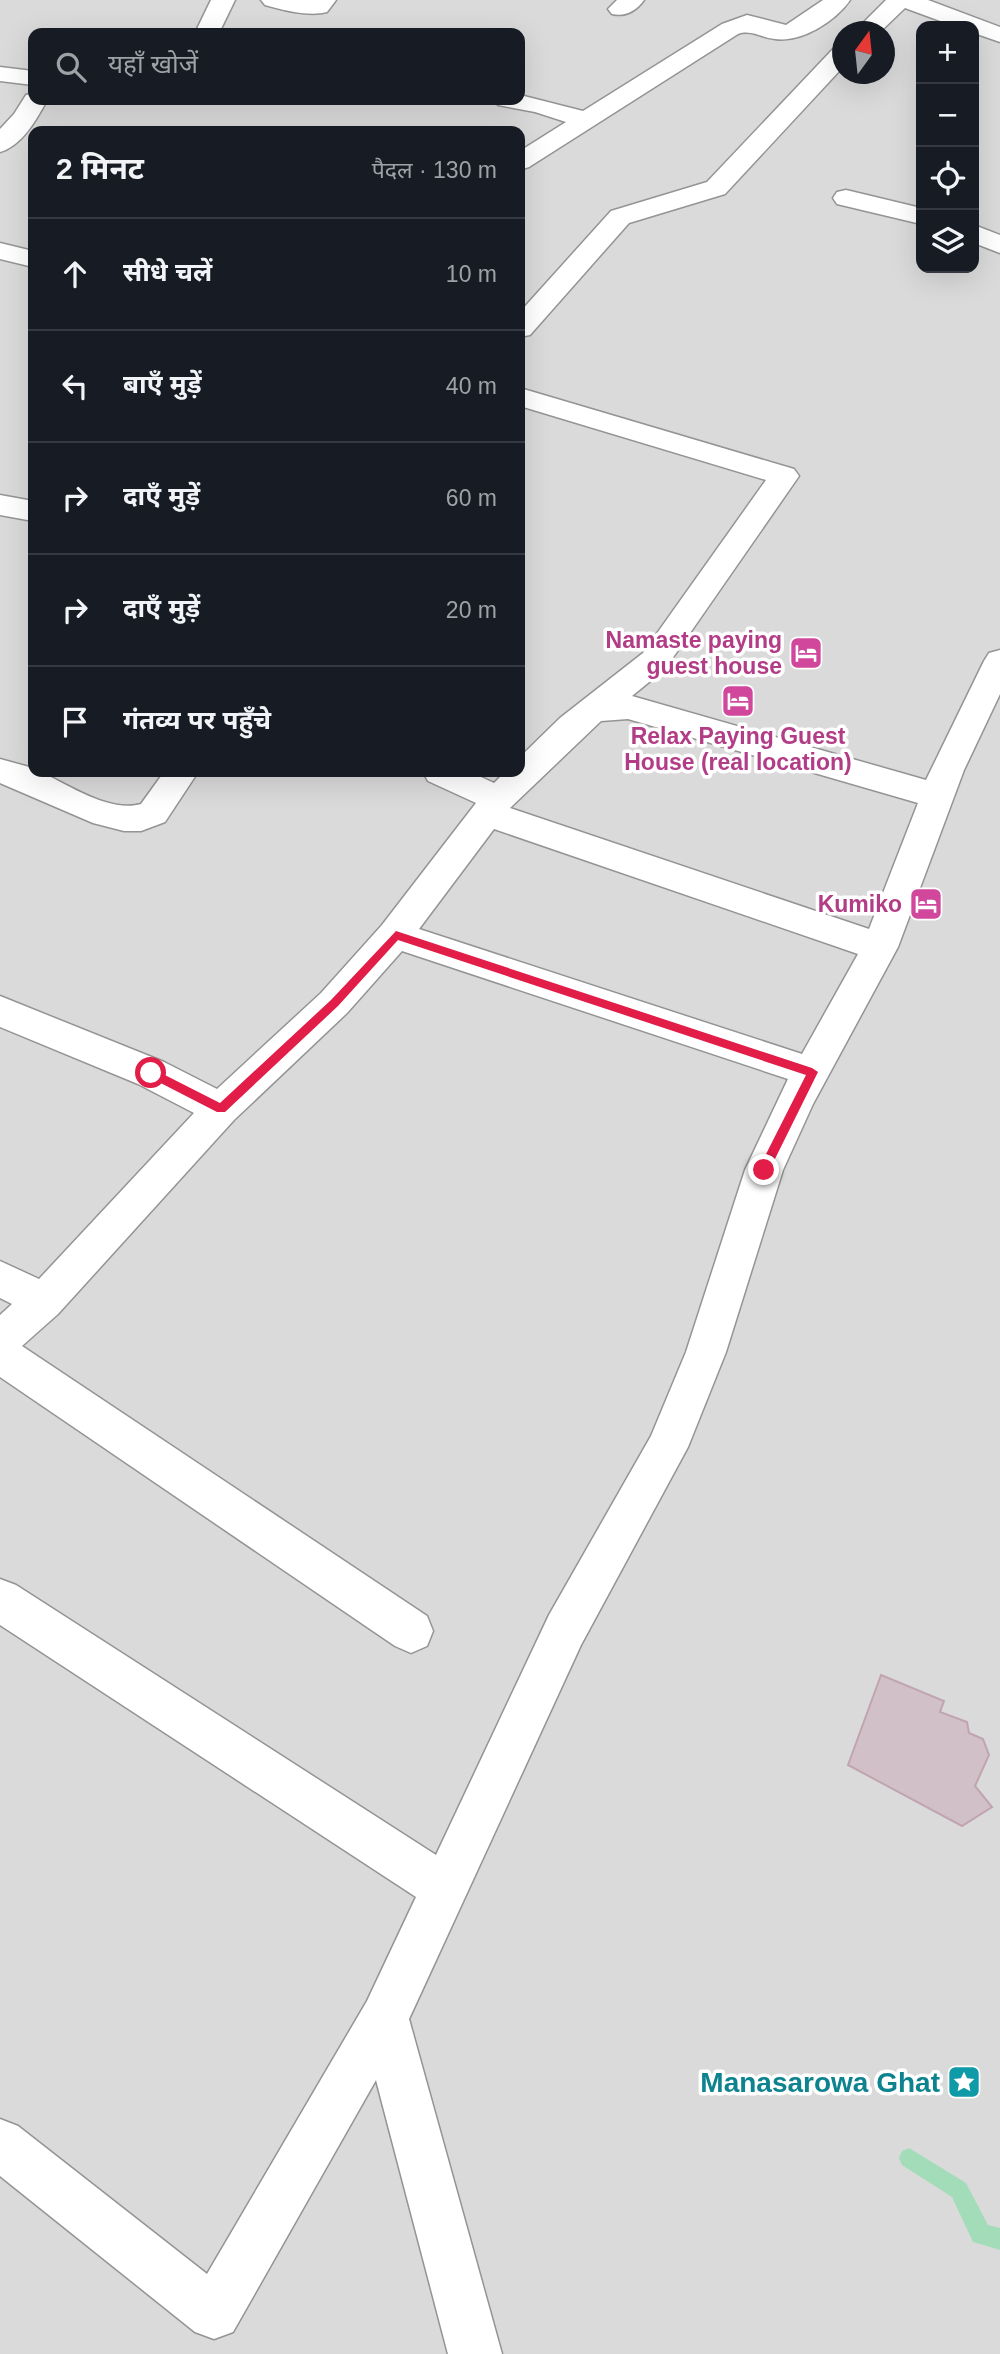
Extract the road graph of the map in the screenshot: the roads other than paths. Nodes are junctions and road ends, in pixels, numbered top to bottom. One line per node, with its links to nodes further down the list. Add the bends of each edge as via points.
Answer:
1 (223, 0): 8 (street)
2 (273, 0): 3 (street, via 319,7)
3 (324, 0)
4 (838, 0): 15 (street, via 790,35 769,34 747,22 739,25)
5 (900, 0): 7 (street)
6 (906, 0): 9 (street)
7 (878, 21)
8 (209, 28)
9 (1000, 35)
10 (832, 65): 24 (street, via 716,188 620,217)
11 (0, 74): 12 (street)
12 (28, 77)
13 (525, 103): 15 (street)
14 (32, 105): 16 (street)
15 (584, 120): 17 (street)
16 (0, 144)
17 (525, 159)
18 (846, 198): 19 (street)
19 (916, 215)
20 (979, 235): 21 (street)
21 (1000, 245)
22 (0, 251): 23 (street)
23 (28, 258)
24 (525, 323)
25 (525, 398): 29 (street, via 784,475 654,661)
26 (0, 505): 27 (street)
27 (28, 510)
28 (1000, 661): 30 (street)
29 (593, 710): 33 (street); 37 (street, via 628,707)
30 (969, 722): 31 (street); 37 (street)
31 (1000, 732)
32 (0, 771): 34 (street, via 12,772 110,816 135,821 153,814)
33 (525, 773)
34 (178, 777)
35 (448, 777): 38 (street)
36 (521, 777): 38 (street)
37 (938, 796): 40 (street)
38 (492, 806): 39 (street); 40 (street)
39 (396, 935): 42 (street); 43 (street, via 334,1003)
40 (880, 947): 42 (street)
41 (0, 1011): 43 (street, via 151,1073)
42 (812, 1072): 50 (street, via 764,1170 706,1352 667,1447 565,1630)
43 (221, 1109): 45 (street)
44 (0, 1278): 45 (street)
45 (44, 1301): 46 (street)
46 (0, 1340)
47 (0, 1354): 49 (street)
48 (0, 1600): 50 (street)
49 (411, 1631)
50 (445, 1888): 51 (street)
51 (384, 2018): 52 (street, via 214,2312); 53 (street)
52 (0, 2144)
53 (475, 2354)

